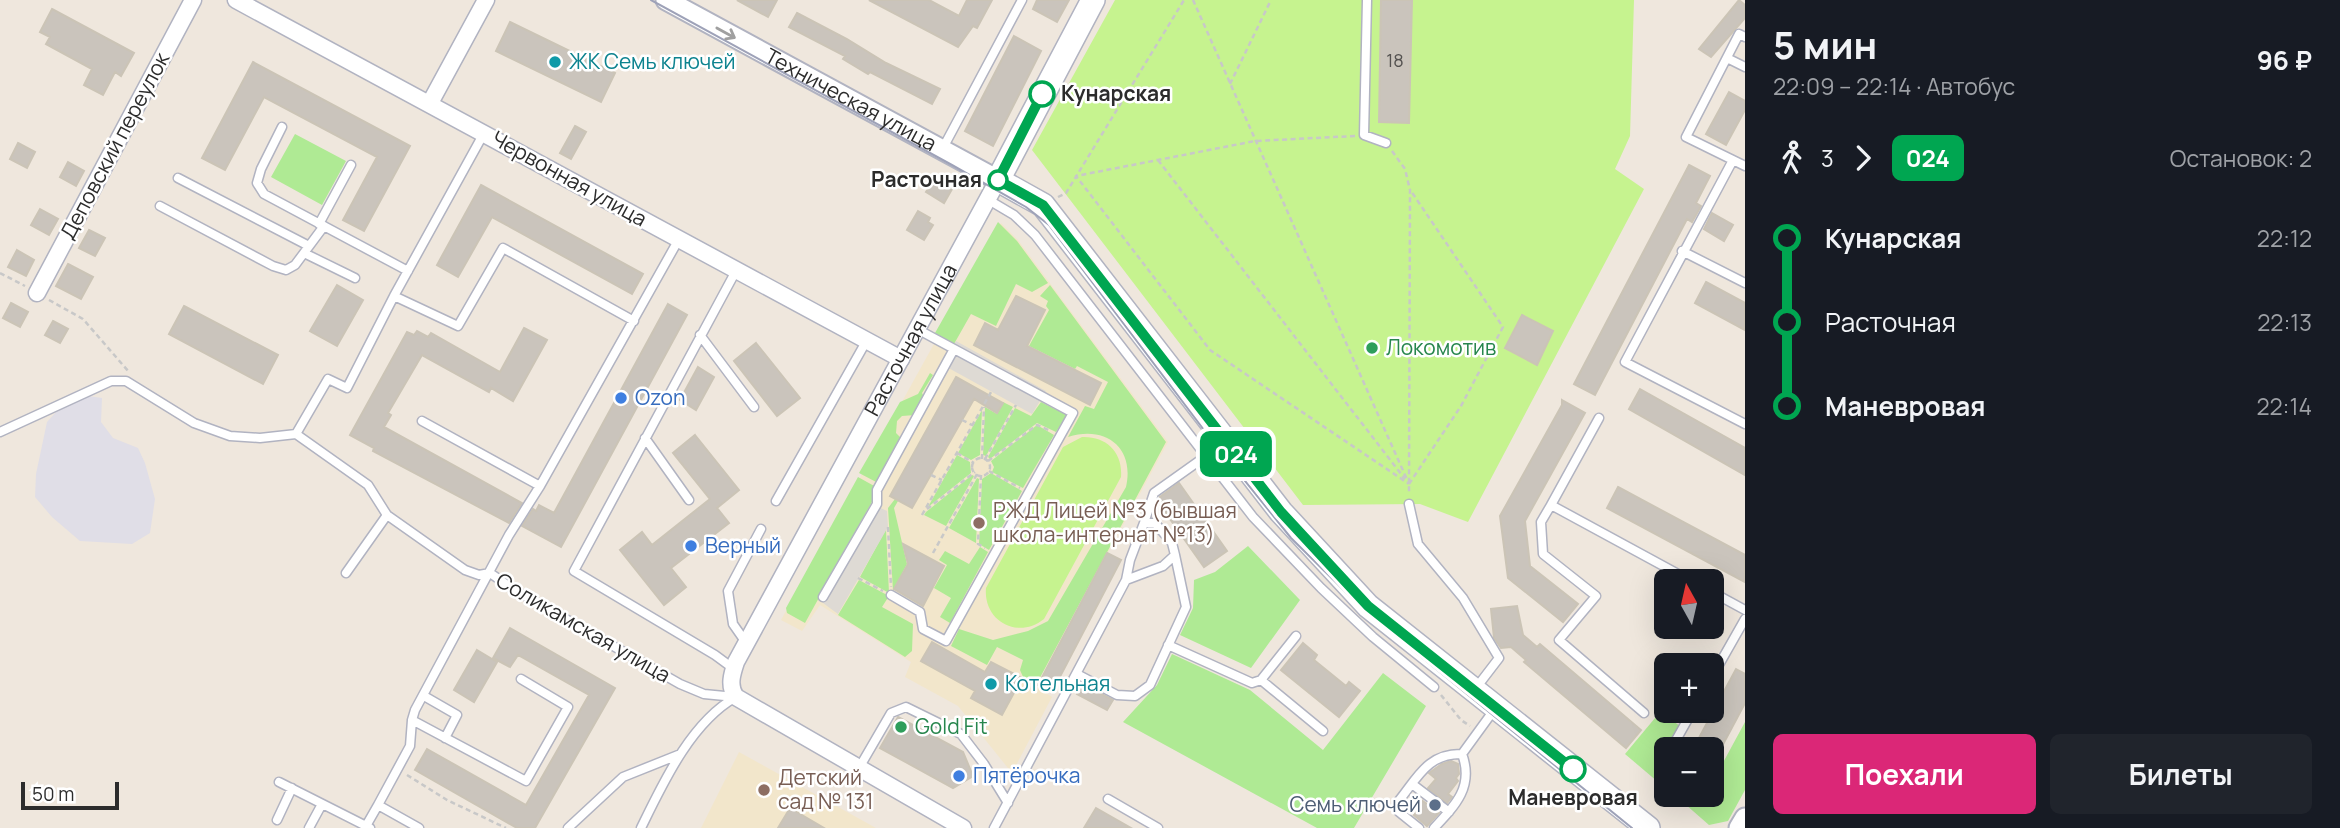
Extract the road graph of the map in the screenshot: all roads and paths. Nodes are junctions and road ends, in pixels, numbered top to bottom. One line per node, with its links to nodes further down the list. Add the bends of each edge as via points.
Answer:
1 (193, 0): 41 (street, Деповский переулок)
2 (236, 0): 15 (street, Червонная улица)
3 (486, 0): 15 (street)
4 (666, 0): 21 (street, Техническая улица, one-way to 21)
5 (1022, 0): 21 (lane)
6 (1093, 0): 28 (main road, Расточная улица)
7 (1184, 0): 26 (path)
8 (1193, 0): 14 (path)
9 (1271, 0): 14 (path)
10 (1367, 0): 18 (lane)
11 (1745, 37): 12 (lane, via 1739,34)
12 (1727, 58): 13 (lane); 23 (lane, via 1686,137)
13 (1745, 67)
14 (1230, 84): 19 (path)
15 (430, 103): 17 (street, Червонная улица)
16 (282, 127): 32 (lane, via 257,183 264,194)
17 (484, 133): 33 (street, Червонная улица); 37 (lane)
18 (1364, 135): 19 (path); 20 (lane)
19 (1255, 141): 22 (path); 71 (path)
20 (1386, 144): 29 (path, via 1405,169)
21 (941, 150): 28 (street, Техническая улица)
22 (1158, 160): 26 (path); 71 (path)
23 (1733, 160): 25 (lane); 35 (lane)
24 (351, 165): 32 (lane)
25 (1745, 166)
26 (1076, 176): 30 (path); 71 (path, via 1210,350)
27 (178, 178): 34 (lane)
28 (992, 189): 44 (street, Расточная улица); 64 (lane, via 1035,235); 104 (main road, Техническая улица, via 1043,205 1281,512 1368,606)
29 (1410, 190): 71 (path); 71 (path, via 1503,327 1461,406)
30 (1058, 197)
31 (160, 206): 34 (lane, via 286,270)
32 (321, 225): 34 (lane); 37 (lane)
33 (679, 239): 36 (street, Червонная улица); 43 (lane)
34 (306, 249): 39 (lane)
35 (1682, 251): 40 (lane); 57 (lane, via 1625,362)
36 (737, 269): 45 (lane); 46 (street, Червонная улица)
37 (408, 271): 42 (lane)
38 (0, 273): 41 (path)
39 (355, 278)
40 (1745, 283)
41 (37, 293): 49 (path, via 83,319)
42 (394, 296): 43 (lane, via 458,326 503,248); 60 (lane, via 347,388 328,379)
43 (634, 321): 72 (lane)
44 (917, 329): 47 (lane); 48 (street, Расточная улица)
45 (700, 335): 53 (lane); 62 (lane)
46 (867, 340): 48 (street, Червонная улица); 75 (lane)
47 (954, 349): 61 (lane, via 1073,413); 91 (lane, via 877,491 877,503)
48 (901, 359): 96 (street, Расточная улица)
49 (135, 379)
50 (991, 392): 51 (path)
51 (984, 404): 58 (path); 65 (path)
52 (1016, 405): 65 (path)
53 (754, 407)
54 (1599, 418): 77 (lane)
55 (962, 420): 58 (path)
56 (422, 421): 72 (lane)
57 (1745, 424)
58 (972, 425): 63 (path)
59 (0, 432): 60 (lane, via 111,381 127,381 194,423 230,436)
60 (296, 434): 78 (lane, Соликамская улица, via 368,485)
61 (1060, 435): 65 (path, via 1037,425); 73 (lane)
62 (645, 439): 74 (lane); 102 (lane, via 574,571 715,654)
63 (957, 453): 66 (path); 70 (path)
64 (1206, 456): 79 (lane, via 1154,493); 103 (lane, via 1254,517 1321,588)
65 (985, 460): 66 (path); 67 (path)
66 (974, 463): 68 (path)
67 (989, 471): 68 (path); 73 (path)
68 (977, 474): 70 (path, via 923,513); 82 (path); 83 (path, via 978,544)
69 (931, 475): 70 (path)
70 (942, 480)
71 (1409, 484): 76 (path)
72 (540, 485): 87 (lane)
73 (1028, 492): 83 (lane)
74 (690, 500)
75 (776, 501)
76 (1409, 504): 104 (lane, via 1418,544 1463,598 1499,659)
77 (1552, 505): 85 (lane); 107 (lane, via 1541,522 1543,554 1596,596 1559,640)
78 (387, 514): 86 (lane); 87 (lane, Соликамская улица, via 465,570)
79 (1144, 523): 84 (lane, via 1155,523 1172,543); 89 (lane)
80 (888, 527): 90 (path)
81 (761, 529): 96 (lane, via 728,591 733,624)
82 (933, 553)
83 (994, 553): 90 (lane, via 946,641 923,629 920,612)
84 (1175, 555): 89 (lane, via 1163,566); 97 (lane, via 1186,607)
85 (1669, 569)
86 (346, 573)
87 (490, 573): 102 (lane, Соликамская улица, via 680,684 704,694); 105 (lane)
88 (858, 579): 90 (path)
89 (1126, 580): 99 (lane)
90 (891, 595)
91 (823, 597)
92 (1724, 599): 93 (lane)
93 (1745, 610)
94 (1745, 619): 98 (lane)
95 (1296, 636): 101 (lane)
96 (747, 645): 102 (street, Расточная улица)
97 (1168, 645): 99 (lane, via 1150,685 1135,696 1117,695); 101 (lane, via 1252,683)
98 (1724, 656)
99 (1077, 674): 120 (lane)
100 (521, 679): 111 (lane, via 568,707 526,780)
101 (1261, 680): 109 (lane)
102 (733, 683): 113 (lane, Расточная улица, via 724,704); 115 (street, Соликамская улица)
103 (1434, 687): 110 (path)
104 (1474, 690): 106 (main road, Техническая улица)
105 (424, 696): 108 (lane); 111 (lane, via 457,715)
106 (1496, 707): 110 (lane); 137 (main road, Техническая улица)
107 (1644, 713)
108 (412, 720): 111 (lane); 114 (lane, via 410,746)
109 (1323, 731)
110 (1478, 733): 112 (lane)
111 (445, 738)
112 (1462, 754): 117 (lane, via 1433,760); 123 (lane, via 1467,783)
113 (678, 755): 130 (lane, via 623,777); 131 (lane, Расточная улица)
114 (398, 769): 122 (lane); 129 (path, via 447,800)
115 (858, 769): 120 (lane, via 891,713 906,706 961,734); 132 (street, Соликамская улица)
116 (279, 782): 118 (lane)
117 (1412, 784): 123 (lane); 135 (lane, via 1397,803 1399,812)
118 (292, 788): 121 (lane); 125 (lane)
119 (1108, 799): 134 (lane)
120 (1008, 803): 133 (lane)
121 (323, 804): 126 (lane); 127 (lane)
122 (378, 805): 126 (lane); 128 (lane)
123 (1449, 812): 136 (lane)
124 (1745, 818): 138 (street)
125 (277, 820)
126 (368, 827)
127 (309, 828)
128 (419, 828)
129 (506, 828)
130 (568, 828)
131 (641, 828)
132 (962, 828)
133 (994, 828)
134 (1158, 828)
135 (1419, 828)
136 (1434, 828)
137 (1648, 828)
138 (1739, 828)

